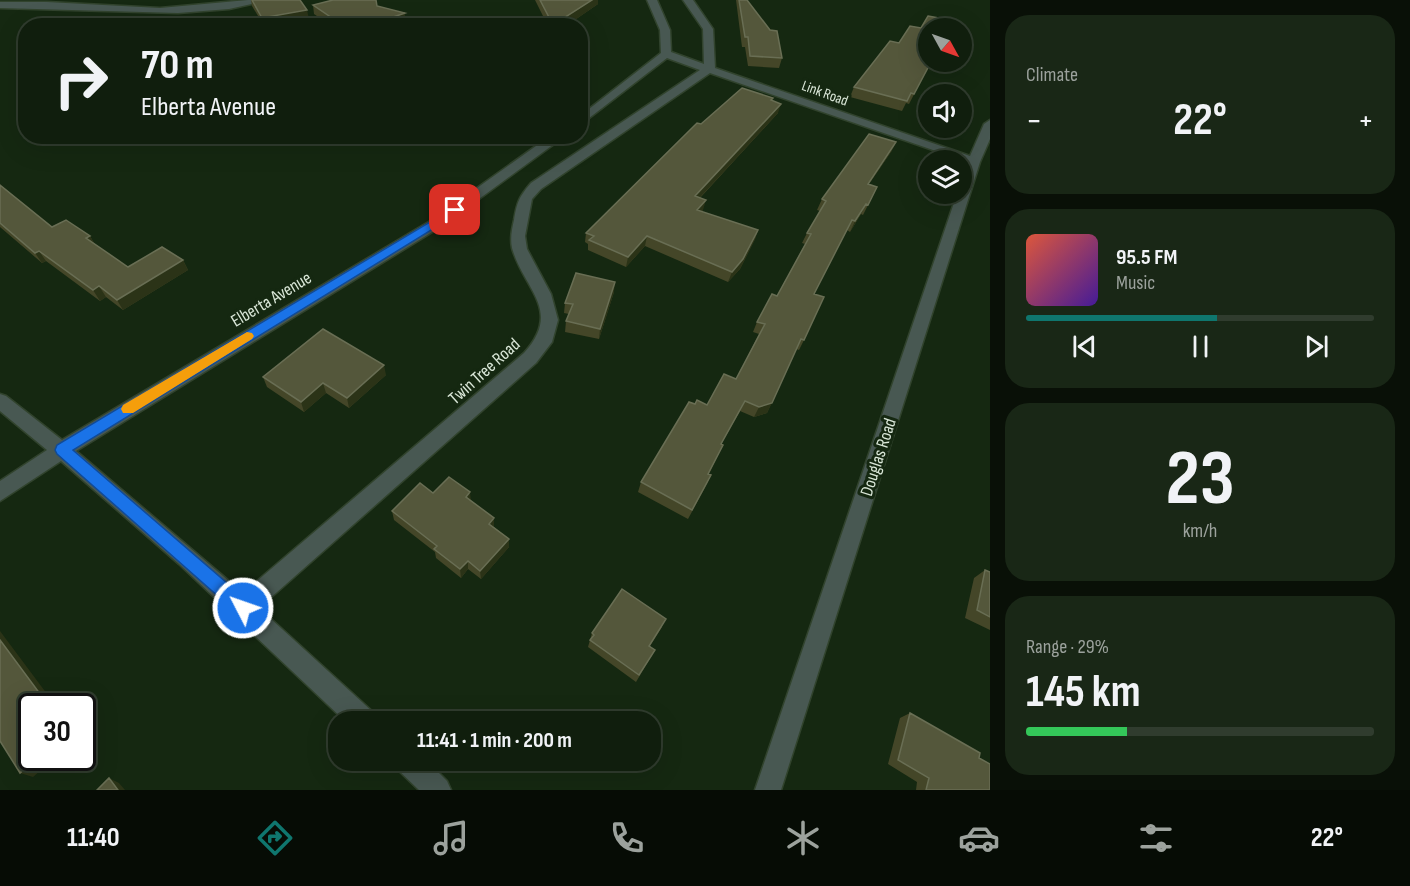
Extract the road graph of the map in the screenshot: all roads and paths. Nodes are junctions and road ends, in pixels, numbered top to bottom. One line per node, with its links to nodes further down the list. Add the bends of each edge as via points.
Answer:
1 (264, 0): 4 (street, via 165,11)
2 (652, 0): 5 (street, via 665,30)
3 (688, 0): 6 (street, via 708,29)
4 (0, 5)
5 (666, 54): 6 (street, Link Road); 7 (street)
6 (710, 68): 10 (street, Link Road); 14 (street, Twin Tree Road, via 536,186 525,198 518,236 550,320 544,342)
7 (588, 116)
8 (990, 124): 10 (street, Douglas Road)
9 (548, 144): 12 (street, Elberta Avenue, via 437,223)
10 (974, 162): 18 (street, Douglas Road)
11 (0, 401): 12 (street)
12 (62, 450): 13 (street, Elberta Avenue); 14 (street)
13 (0, 492)
14 (243, 608): 15 (street)
15 (353, 711)
16 (418, 771): 17 (street)
17 (438, 790)
18 (768, 790)

